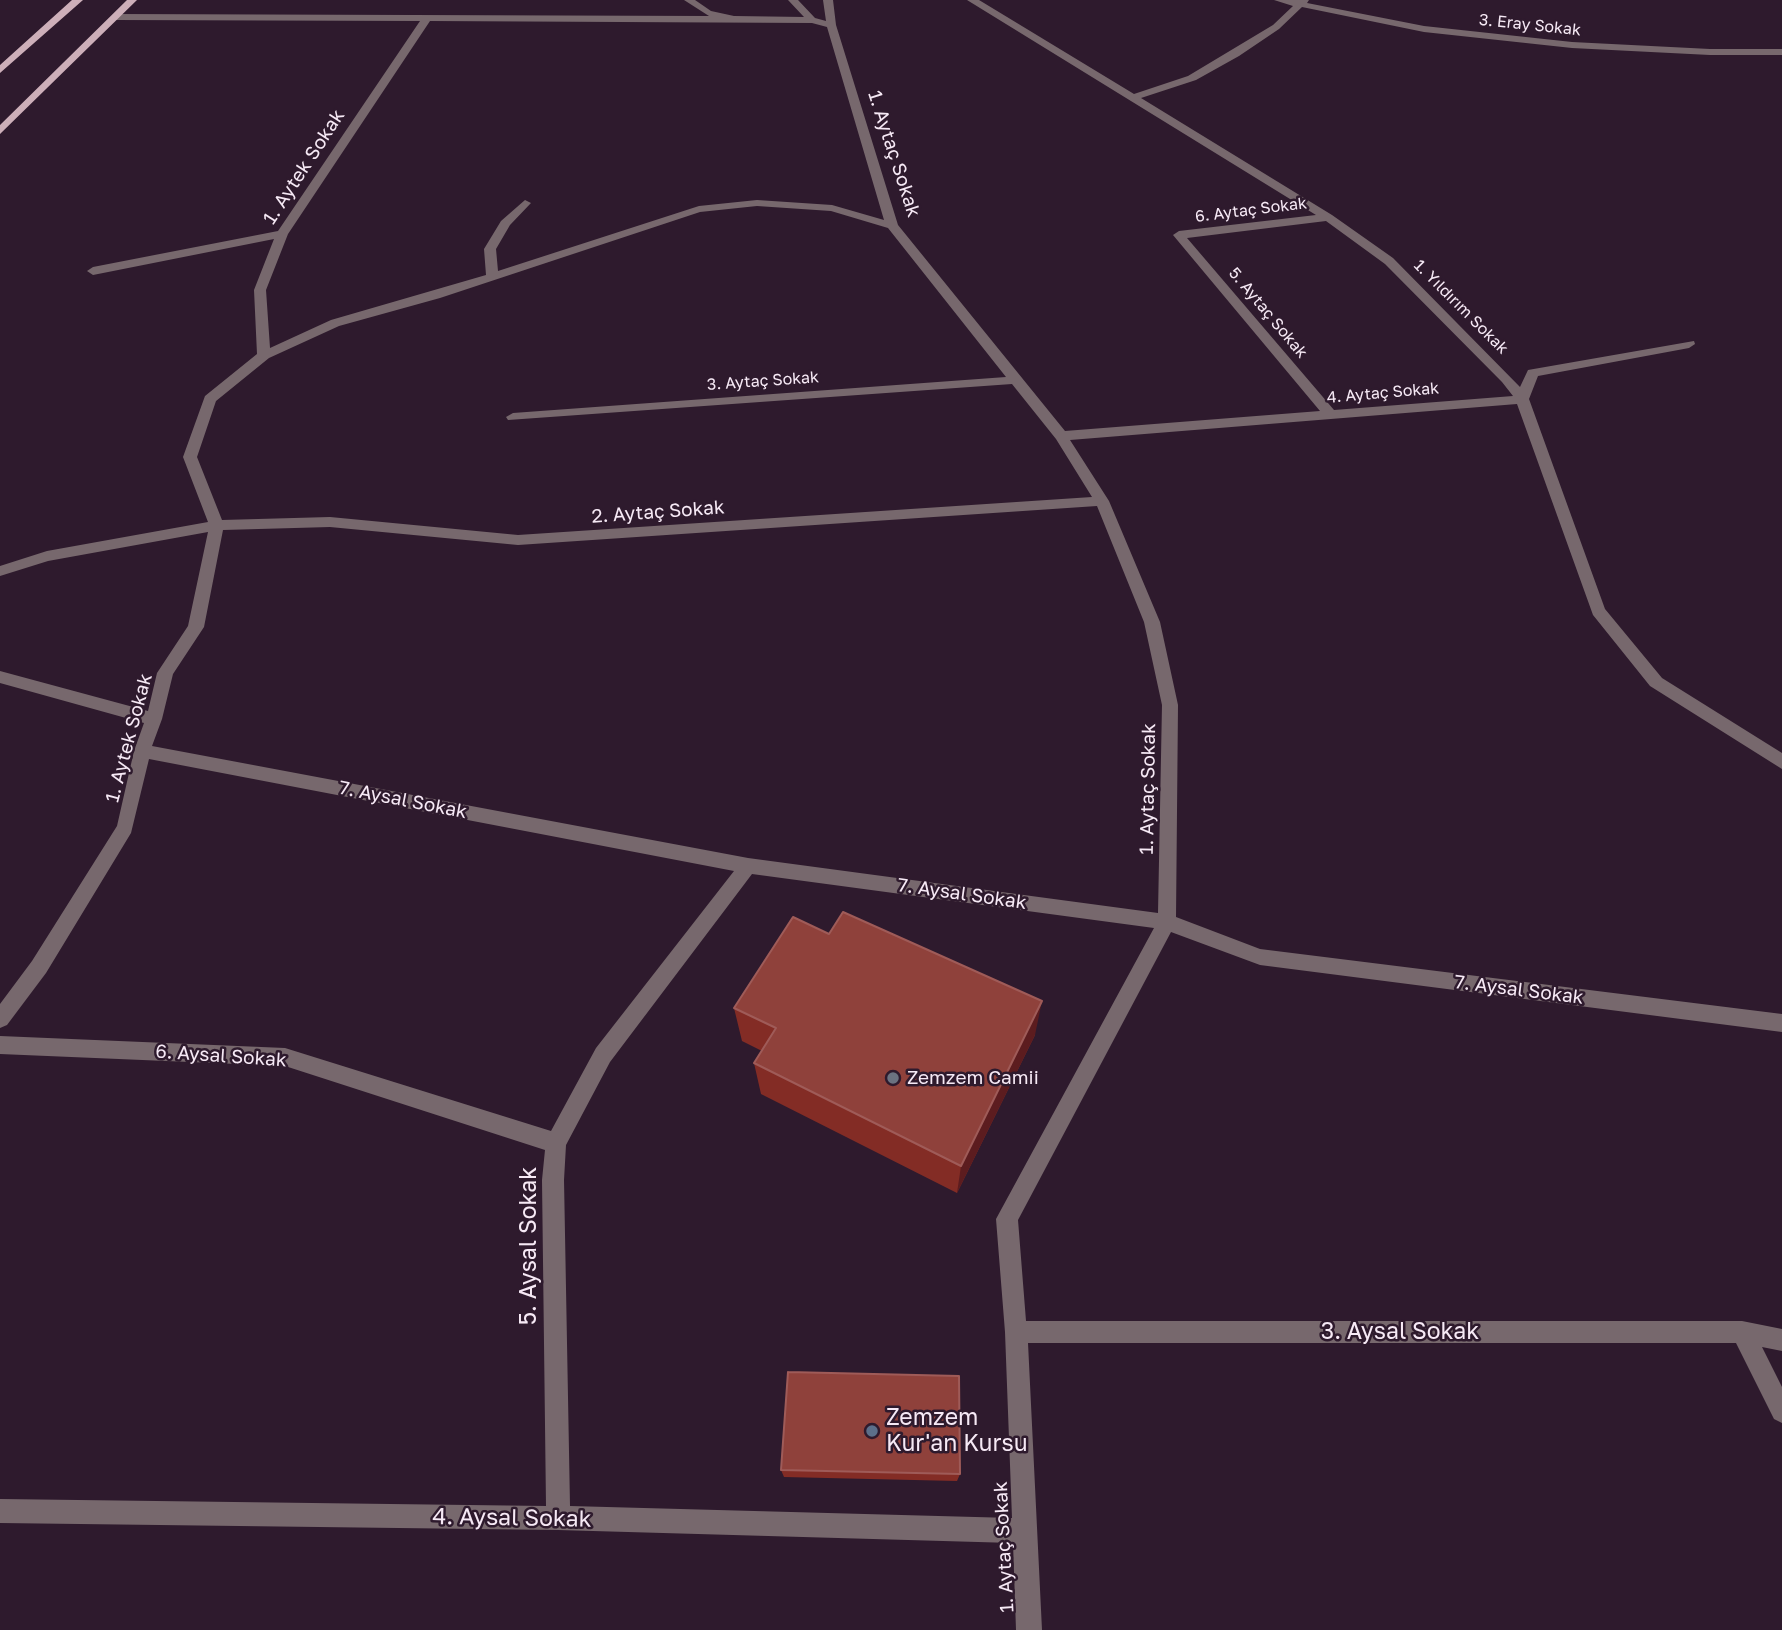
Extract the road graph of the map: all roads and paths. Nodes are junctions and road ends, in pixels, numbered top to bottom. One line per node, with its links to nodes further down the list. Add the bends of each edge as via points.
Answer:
1 (78, 0): 15 (main road)
2 (132, 0): 9 (main road)
3 (689, 0): 11 (street, via 708,13)
4 (793, 0): 12 (street)
5 (828, 0): 13 (street, 1. Aytaç Sokak)
6 (972, 0): 16 (street, 1. Yıldırım Sokak)
7 (1279, 0): 8 (street, 3. Eray Sokak)
8 (1301, 3): 14 (street, 3. Eray Sokak, via 1424,29 1572,45); 16 (street, via 1276,27 1202,72)
9 (116, 17): 10 (street); 17 (main road)
10 (426, 19): 11 (street); 21 (street, 1. Aytek Sokak)
11 (734, 19): 12 (street)
12 (812, 20): 13 (street)
13 (831, 25): 20 (street, 1. Aytaç Sokak)
14 (1782, 52)
15 (0, 70)
16 (1135, 97): 19 (street, 1. Yıldırım Sokak)
17 (0, 131)
18 (525, 203): 24 (street, via 505,223 490,249)
19 (1328, 217): 22 (street, 6. Aytaç Sokak); 28 (street, 1. Yıldırım Sokak, via 1390,261)
20 (892, 226): 24 (street, via 832,208 757,203 699,209); 27 (street, 1. Aytaç Sokak)
21 (282, 234): 23 (street); 26 (street, 1. Aytek Sokak, via 260,290)
22 (1179, 235): 29 (street, 5. Aytaç Sokak)
23 (93, 271)
24 (492, 277): 26 (street, via 335,323)
25 (1689, 344): 28 (street, via 1533,373)
26 (264, 355): 33 (street, via 210,399 190,457)
27 (1015, 380): 30 (street, 3. Aytaç Sokak); 31 (street, 1. Aytaç Sokak)
28 (1522, 399): 29 (street, 4. Aytaç Sokak); 38 (street, 1. Yıldırım Sokak, via 1598,611 1656,682)
29 (1331, 414): 31 (street, 4. Aytaç Sokak)
30 (513, 417)
31 (1061, 436): 32 (street, 1. Aytaç Sokak)
32 (1102, 501): 33 (street, 2. Aytaç Sokak, via 519,540 330,522); 40 (street, 1. Aytaç Sokak, via 1152,622 1170,705)
33 (217, 525): 34 (street, 2. Aytaç Sokak, via 47,556); 36 (street, 1. Aytek Sokak, via 196,627 165,673)
34 (0, 571)
35 (0, 677): 36 (street)
36 (154, 719): 37 (street, 1. Aytek Sokak)
37 (142, 751): 39 (street, 7. Aysal Sokak); 41 (street, 1. Aytek Sokak, via 125,828 39,967)
38 (1782, 762)
39 (748, 866): 40 (street, 7. Aysal Sokak); 44 (street, 5. Aysal Sokak, via 603,1055)
40 (1167, 922): 42 (street, 7. Aysal Sokak, via 1260,957); 45 (street, 1. Aytaç Sokak, via 1007,1219)
41 (0, 1019)
42 (1782, 1023)
43 (0, 1045): 44 (street, 6. Aysal Sokak, via 285,1057)
44 (556, 1143): 50 (street, 5. Aysal Sokak)
45 (1016, 1332): 46 (street, 3. Aysal Sokak); 51 (street, 1. Aytaç Sokak)
46 (1742, 1332): 47 (street, 3. Aysal Sokak); 48 (street)
47 (1782, 1340)
48 (1782, 1411)
49 (0, 1511): 50 (street, 4. Aysal Sokak)
50 (558, 1518): 51 (street, 4. Aysal Sokak)
51 (1023, 1531): 52 (street, 1. Aytaç Sokak)
52 (1029, 1630)

